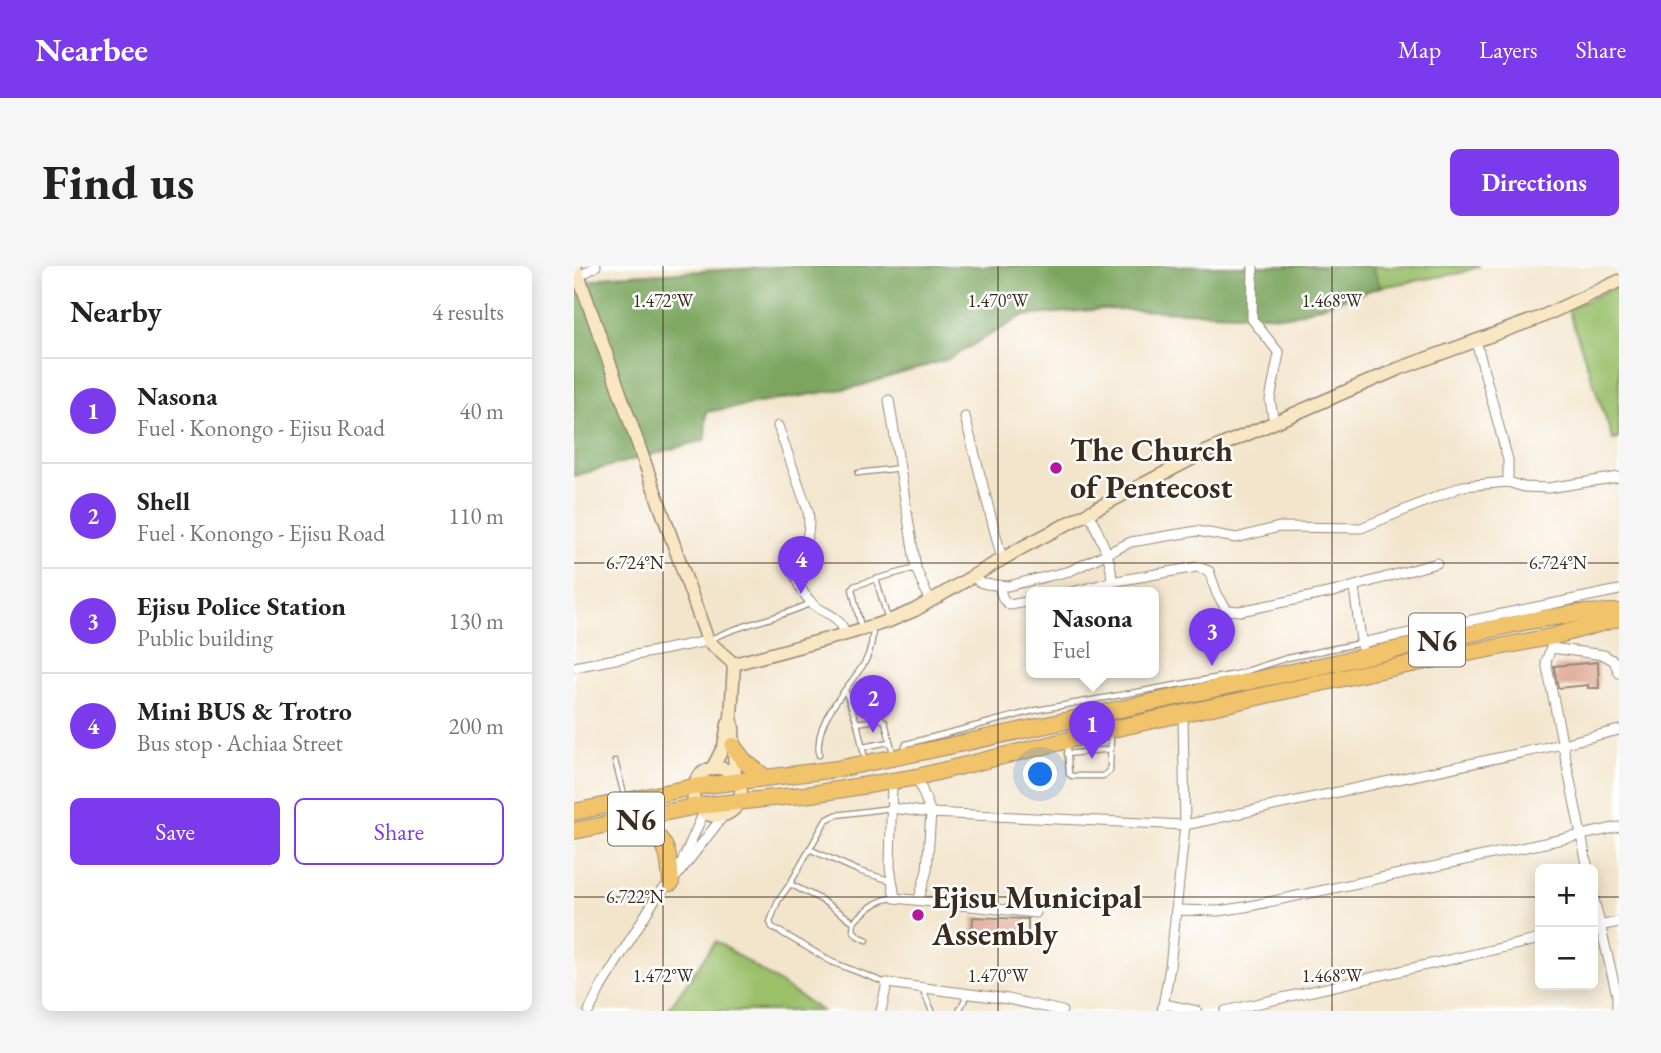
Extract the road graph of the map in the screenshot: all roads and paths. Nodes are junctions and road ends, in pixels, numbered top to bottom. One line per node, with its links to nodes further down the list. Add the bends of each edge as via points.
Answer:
1 (596, 266): 3 (street)
2 (1253, 266): 8 (street, via 1252,319 1279,353 1270,401)
3 (577, 271): 34 (main road)
4 (1619, 281): 5 (main road)
5 (1476, 341): 8 (main road); 13 (street, via 1508,460)
6 (889, 400): 10 (street)
7 (965, 417): 16 (street)
8 (1274, 422): 14 (main road)
9 (778, 426): 28 (street, via 808,511 808,538 803,548 790,556 797,584)
10 (901, 467): 11 (lane); 18 (street)
11 (858, 473)
12 (1619, 477): 13 (street, via 1548,488)
13 (1508, 482): 15 (street, via 1463,486 1361,528 1279,527 1236,538 1185,533 1131,542)
14 (1088, 511): 15 (street); 16 (main road)
15 (1106, 554): 21 (street); 22 (street, via 1070,571)
16 (1002, 559): 19 (main road)
17 (1437, 563): 24 (street)
18 (916, 568): 20 (lane); 26 (street)
19 (973, 574): 22 (street, via 979,582); 26 (main road)
20 (876, 579): 31 (lane); 32 (lane, via 852,589)
21 (1111, 582): 23 (street); 24 (street, via 1197,567 1209,571 1227,610 1240,611)
22 (999, 586): 27 (street, via 1010,605)
23 (1091, 587)
24 (1354, 587): 36 (street)
25 (1619, 590): 36 (street)
26 (930, 602): 31 (main road)
27 (1026, 602)
28 (811, 603): 33 (street, via 841,622); 34 (lane)
29 (1619, 612): 36 (highway, N6, via 1555,616)
30 (1619, 618): 35 (highway, N6)
31 (889, 621): 32 (main road)
32 (868, 627): 33 (main road); 40 (lane, via 872,646)
33 (846, 634): 37 (main road)
34 (708, 640): 37 (main road); 38 (street)
35 (1553, 642): 39 (street, via 1604,655 1615,661); 41 (highway, N6, via 1366,673); 46 (street, via 1546,662)
36 (1362, 649): 50 (highway, N6, via 1093,717)
37 (734, 664): 42 (main road)
38 (574, 667)
39 (1619, 673)
40 (844, 689): 43 (lane); 51 (lane, via 824,723)
41 (1183, 715): 44 (highway, N6); 68 (street)
42 (731, 717): 47 (main road); 54 (main road)
43 (857, 723): 50 (lane, via 882,719); 52 (lane)
44 (1111, 730): 48 (highway, N6); 49 (lane)
45 (1619, 730): 46 (street)
46 (1562, 744): 68 (street); 71 (street)
47 (733, 746): 55 (highway); 57 (main road)
48 (1067, 747): 49 (lane); 49 (lane, via 1072,776 1103,776 1110,771); 56 (highway, N6)
49 (1111, 749)
50 (895, 752): 52 (highway, N6)
51 (819, 755)
52 (865, 755): 55 (highway, N6, via 837,769)
53 (615, 761): 61 (lane)
54 (712, 769): 57 (main road, via 724,769); 59 (main road, via 699,775)
55 (765, 777): 57 (highway, N6)
56 (918, 777): 58 (highway, N6); 65 (street)
57 (736, 778): 59 (highway, N6); 60 (main road)
58 (892, 781): 60 (highway, N6); 62 (street)
59 (693, 787): 61 (highway, N6); 63 (main road)
60 (739, 801): 63 (highway, N6); 66 (main road)
61 (626, 802): 64 (highway, N6)
62 (892, 808): 65 (street); 72 (lane, via 836,815 826,820); 75 (street)
63 (701, 809): 66 (main road, via 710,815); 67 (highway, N6); 74 (street)
64 (574, 812)
65 (931, 813): 68 (street); 78 (street, via 927,870)
66 (724, 814): 74 (street)
67 (621, 821): 70 (highway, N6); 74 (highway, via 654,834 667,847)
68 (1185, 825): 79 (street)
69 (1619, 827): 71 (street)
70 (574, 831)
71 (1581, 836): 73 (street); 79 (street, via 1245,907)
72 (809, 849): 75 (lane); 76 (lane)
73 (1587, 864)
74 (673, 881): 91 (street, via 635,930)
75 (891, 881): 77 (street)
76 (790, 884): 81 (lane); 87 (lane, via 773,912 772,927 832,962)
77 (895, 898): 78 (street); 81 (lane, via 868,908)
78 (919, 899): 80 (street)
79 (1176, 910): 90 (street)
80 (1035, 913)
81 (854, 922): 85 (lane, via 853,930)
82 (1619, 922): 83 (street)
83 (1598, 926)
84 (1596, 927): 98 (street)
85 (867, 940)
86 (1535, 940): 97 (street)
87 (887, 983): 88 (street); 92 (street)
88 (921, 987): 89 (street); 93 (lane)
89 (967, 995): 94 (lane); 95 (street)
90 (1163, 1007): 96 (street)
91 (589, 1011)
92 (881, 1011)
93 (932, 1011)
94 (958, 1011)
95 (1062, 1011)
96 (1197, 1011)
97 (1225, 1011)
98 (1618, 1011)

